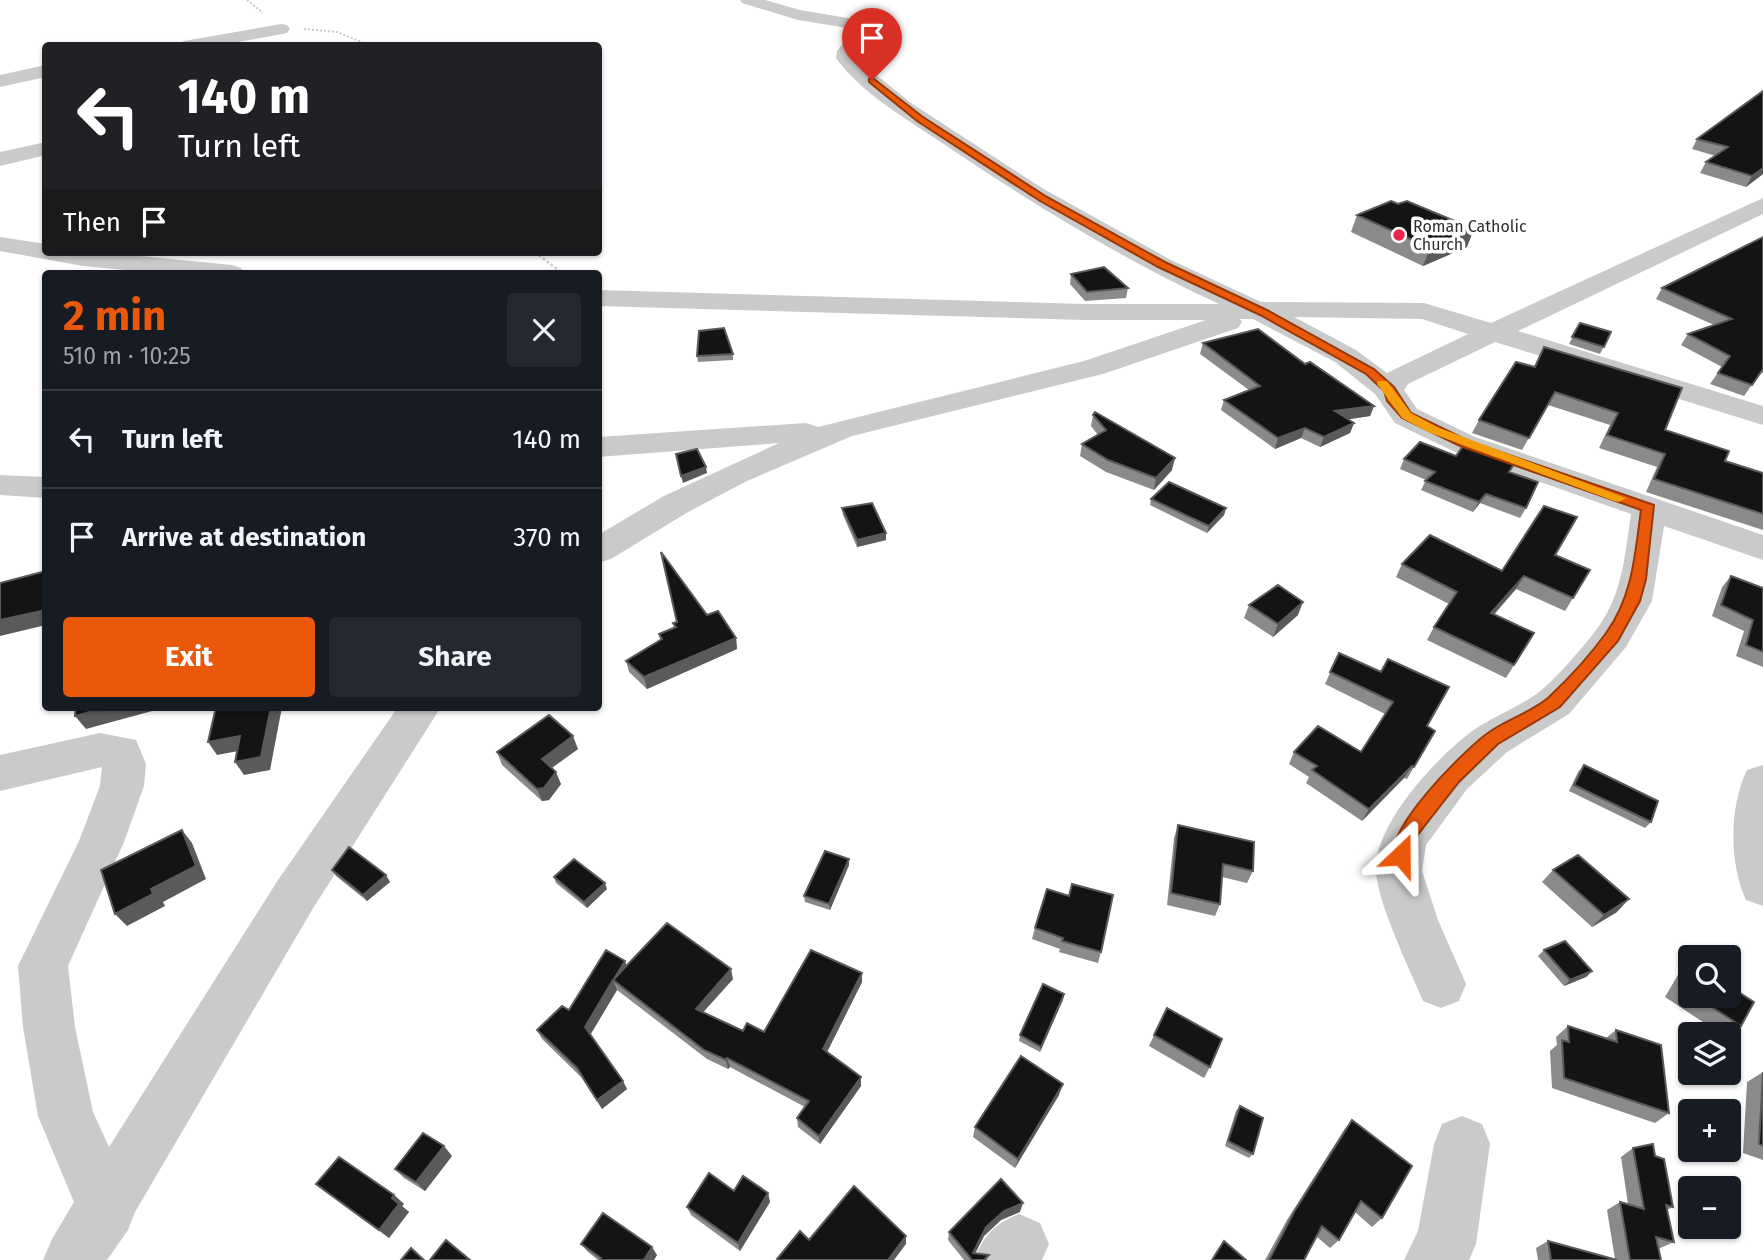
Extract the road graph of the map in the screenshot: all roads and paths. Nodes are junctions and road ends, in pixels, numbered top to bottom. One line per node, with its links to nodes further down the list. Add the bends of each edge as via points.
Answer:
1 (748, 0): 16 (street, via 853,24 860,32 845,58 920,119 1044,199)
2 (281, 29): 3 (street)
3 (207, 42)
4 (42, 72): 5 (street)
5 (0, 81)
6 (42, 149): 7 (street)
7 (0, 159)
8 (1763, 205): 17 (street)
9 (0, 244): 10 (street)
10 (42, 251)
11 (71, 256): 13 (street)
12 (540, 256): 14 (path)
13 (202, 270)
14 (558, 270)
15 (602, 298): 16 (street)
16 (1252, 312): 17 (street, via 1377,307 1424,311); 18 (street, via 1351,360); 20 (street, via 1094,368)
17 (1497, 332): 18 (street, via 1398,378); 19 (street)
18 (1390, 390): 24 (street, via 1406,416 1432,429)
19 (1756, 411)
20 (841, 429): 21 (street); 26 (street, via 676,504)
21 (602, 447)
22 (0, 485): 23 (street)
23 (42, 488)
24 (1648, 508): 25 (street); 31 (street, via 1633,601 1612,637 1554,703 1492,740 1452,776 1404,839 1399,871)
25 (1763, 548)
26 (602, 549)
27 (417, 711): 33 (street, via 295,895)
28 (0, 773): 33 (street, via 100,750 121,752 124,764 122,786 101,842 43,966 66,1116)
29 (1763, 783): 30 (street, via 1757,807 1757,857)
30 (1763, 886)
31 (1441, 985)
32 (1462, 1144): 35 (street, via 1446,1244)
33 (107, 1209): 34 (street)
34 (73, 1260)
35 (1434, 1260)

